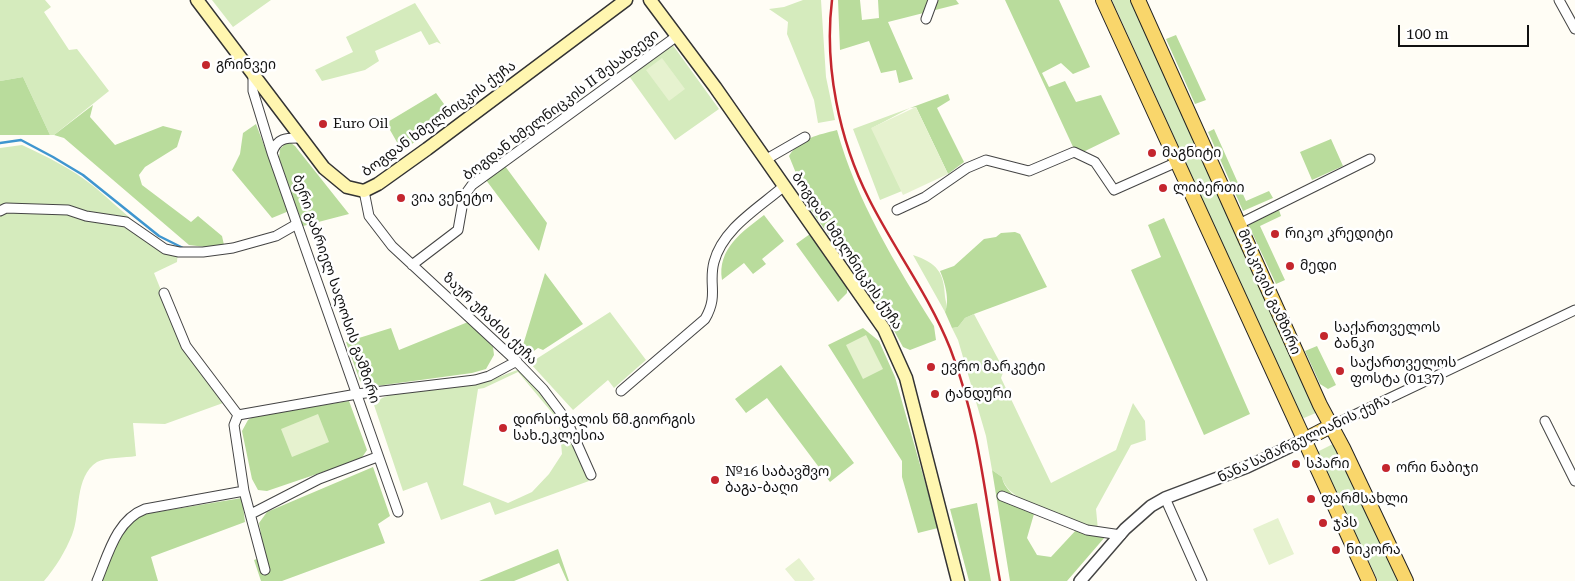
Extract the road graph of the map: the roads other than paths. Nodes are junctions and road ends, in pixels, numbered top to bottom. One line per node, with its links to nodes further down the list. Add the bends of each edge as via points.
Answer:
1 (197, 0): 11 (main road, ბერი გაბრიელ სალოსის გამზირი)
2 (626, 0): 19 (main road, ბოგდან ხმელნიცკის ქუჩა, via 427,149)
3 (650, 0): 10 (main road, ბოგდან ხმელნიცკის ქუჩა)
4 (933, 0): 8 (street)
5 (1103, 0): 17 (main road, მოსკოვის გამზირი)
6 (1138, 0): 23 (main road, მოსკოვის გამზირი)
7 (1559, 0): 9 (street)
8 (926, 18)
9 (1575, 29)
10 (677, 36): 16 (main road, ბოგდან ხმელნიცკის ქუჩა); 24 (street, ბოგდან ხმელნიცკის II შესახვევი, via 472,186 464,196 458,230)
11 (253, 74): 13 (main road, ბერი გაბრიელ სალოსის გამზირი); 14 (street, ბერი გაბრიელ სალოსის გამზირი, via 253,91)
12 (805, 137): 16 (street)
13 (301, 138): 14 (street, via 283,138 275,144); 19 (main road, ბერი გაბრიელ სალოსის გამზირი, via 324,168 347,187)
14 (272, 153): 22 (street, ბერი გაბრიელ სალოსის გამზირი)
15 (1370, 159): 23 (street)
16 (765, 160): 18 (main road, ბოგდან ხმელნიცკის ქუჩა)
17 (1177, 162): 20 (street, via 1114,190 1095,162 1074,152 1029,171 986,160 967,168 925,197); 33 (main road, მოსკოვის გამზირი)
18 (784, 186): 28 (street, via 730,232 720,246 713,264 712,307 705,319); 45 (main road, ბოგდან ხმელნიცკის ქუჩა, via 876,315 895,350 906,378)
19 (364, 191): 24 (street, ზაურ უჩაძის ქუჩა, via 369,216 392,246)
20 (896, 210)
21 (0, 211): 22 (street, via 6,208 68,210 126,222 165,249 179,252 233,248 276,236)
22 (297, 224): 29 (street, ბერი გაბრიელ სალოსის გამზირი)
23 (1239, 224): 32 (main road, მოსკოვის გამზირი)
24 (412, 265): 27 (street, ზაურ უჩაძის ქუჩა)
25 (164, 293): 30 (street, via 186,346)
26 (1575, 310): 32 (street, ნანა სამარგულიანის ქუჩა)
27 (517, 361): 29 (street, via 475,380); 35 (street, ზაურ უჩაძის ქუჩა, via 567,421)
28 (621, 391)
29 (357, 394): 30 (street); 34 (street, ბერი გაბრიელ სალოსის გამზირი)
30 (238, 415): 37 (street, via 234,425)
31 (1545, 421): 36 (street)
32 (1331, 426): 33 (main road, ნანა სამარგულიანის ქუჩა); 49 (main road, მოსკოვის გამზირი)
33 (1304, 440): 39 (street, ნანა სამარგულიანის ქუჩა, via 1230,474); 48 (main road, მოსკოვის გამზირი)
34 (377, 457): 40 (street, ბერი გაბრიელ სალოსის გამზირი); 41 (street, via 319,479)
35 (590, 475)
36 (1575, 481)
37 (244, 491): 41 (street); 44 (street, via 134,513 116,535)
38 (1002, 496): 42 (street, via 1088,530)
39 (1165, 498): 42 (street, ნანა სამარგულიანის ქუჩა, via 1144,511); 47 (street)
40 (398, 512)
41 (251, 514): 43 (street)
42 (1120, 535): 46 (street, ნანა სამარგულიანის ქუჩა)
43 (264, 570)
44 (97, 581)
45 (958, 581)
46 (1080, 581)
47 (1202, 581)
48 (1369, 581)
49 (1406, 581)

